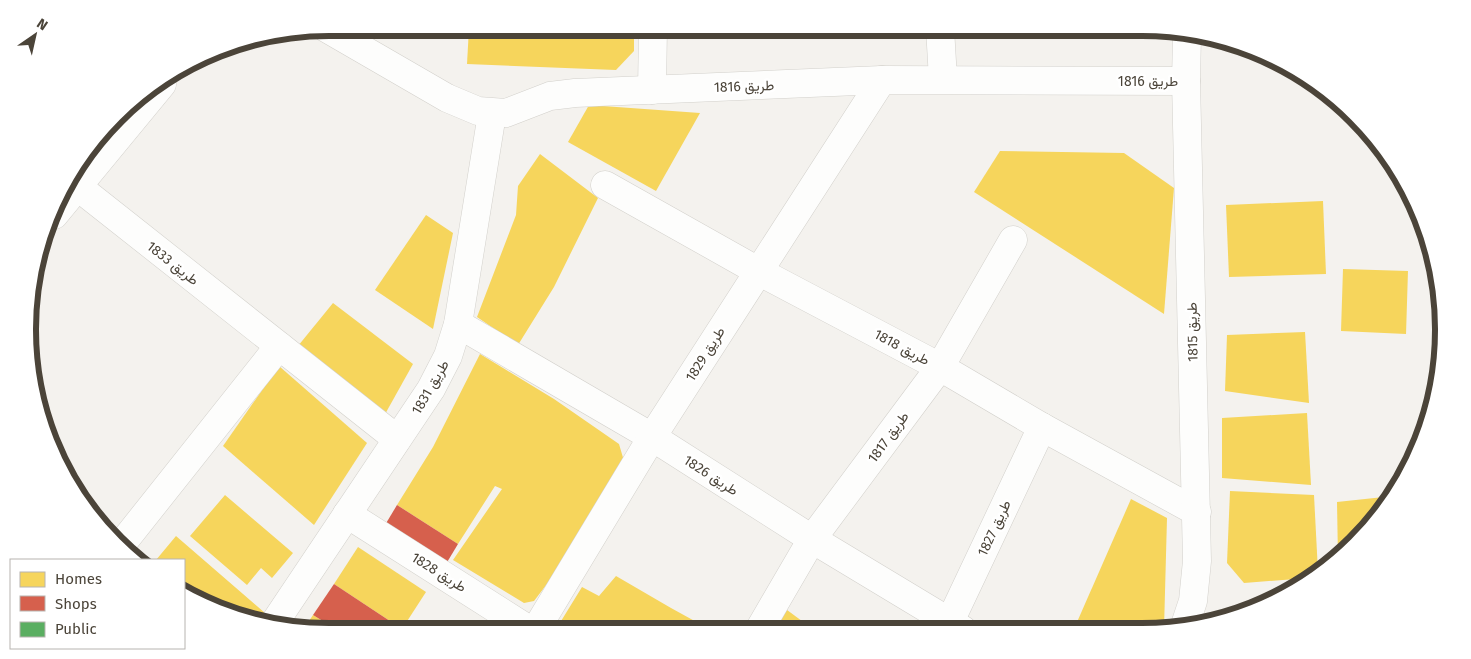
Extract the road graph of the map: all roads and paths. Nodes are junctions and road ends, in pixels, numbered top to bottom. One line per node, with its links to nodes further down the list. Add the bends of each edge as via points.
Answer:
1 (356, 36): 10 (street, طريق 1816, via 462,106)
2 (654, 36): 8 (street)
3 (940, 36): 5 (street)
4 (1187, 40): 7 (street, طريق 1815)
5 (943, 79): 6 (street, طريق 1816); 7 (street, طريق 1816)
6 (882, 80): 8 (street, طريق 1816); 15 (street, طريق 1829)
7 (1186, 81): 22 (street, طريق 1815)
8 (652, 90): 10 (street, طريق 1816, via 550,96 506,113)
9 (149, 99): 11 (street)
10 (492, 114): 16 (street, طريق 1831)
11 (83, 172)
12 (75, 185): 17 (street, طريق 1833)
13 (605, 185): 15 (street, طريق 1818)
14 (1013, 240): 18 (street, طريق 1817)
15 (758, 271): 18 (street, طريق 1818); 20 (street, طريق 1829)
16 (458, 324): 20 (street, طريق 1826); 21 (street, طريق 1831, via 448,356)
17 (279, 346): 21 (street, طريق 1833); 25 (street)
18 (940, 367): 19 (street, طريق 1818); 24 (street, طريق 1817)
19 (1042, 427): 22 (street, طريق 1818); 32 (street, طريق 1827)
20 (652, 437): 24 (street, طريق 1826); 29 (street, طريق 1829)
21 (397, 439): 23 (street, طريق 1831)
22 (1196, 512): 27 (street, طريق 1815, via 1197,561 1193,601)
23 (347, 514): 26 (street, طريق 1831); 28 (street, طريق 1828)
24 (812, 539): 30 (street, طريق 1817); 31 (street, طريق 1826)
25 (125, 540)
26 (278, 618)
27 (1187, 619)
28 (520, 623)
29 (538, 623)
30 (763, 623)
31 (947, 623)
32 (955, 623)

